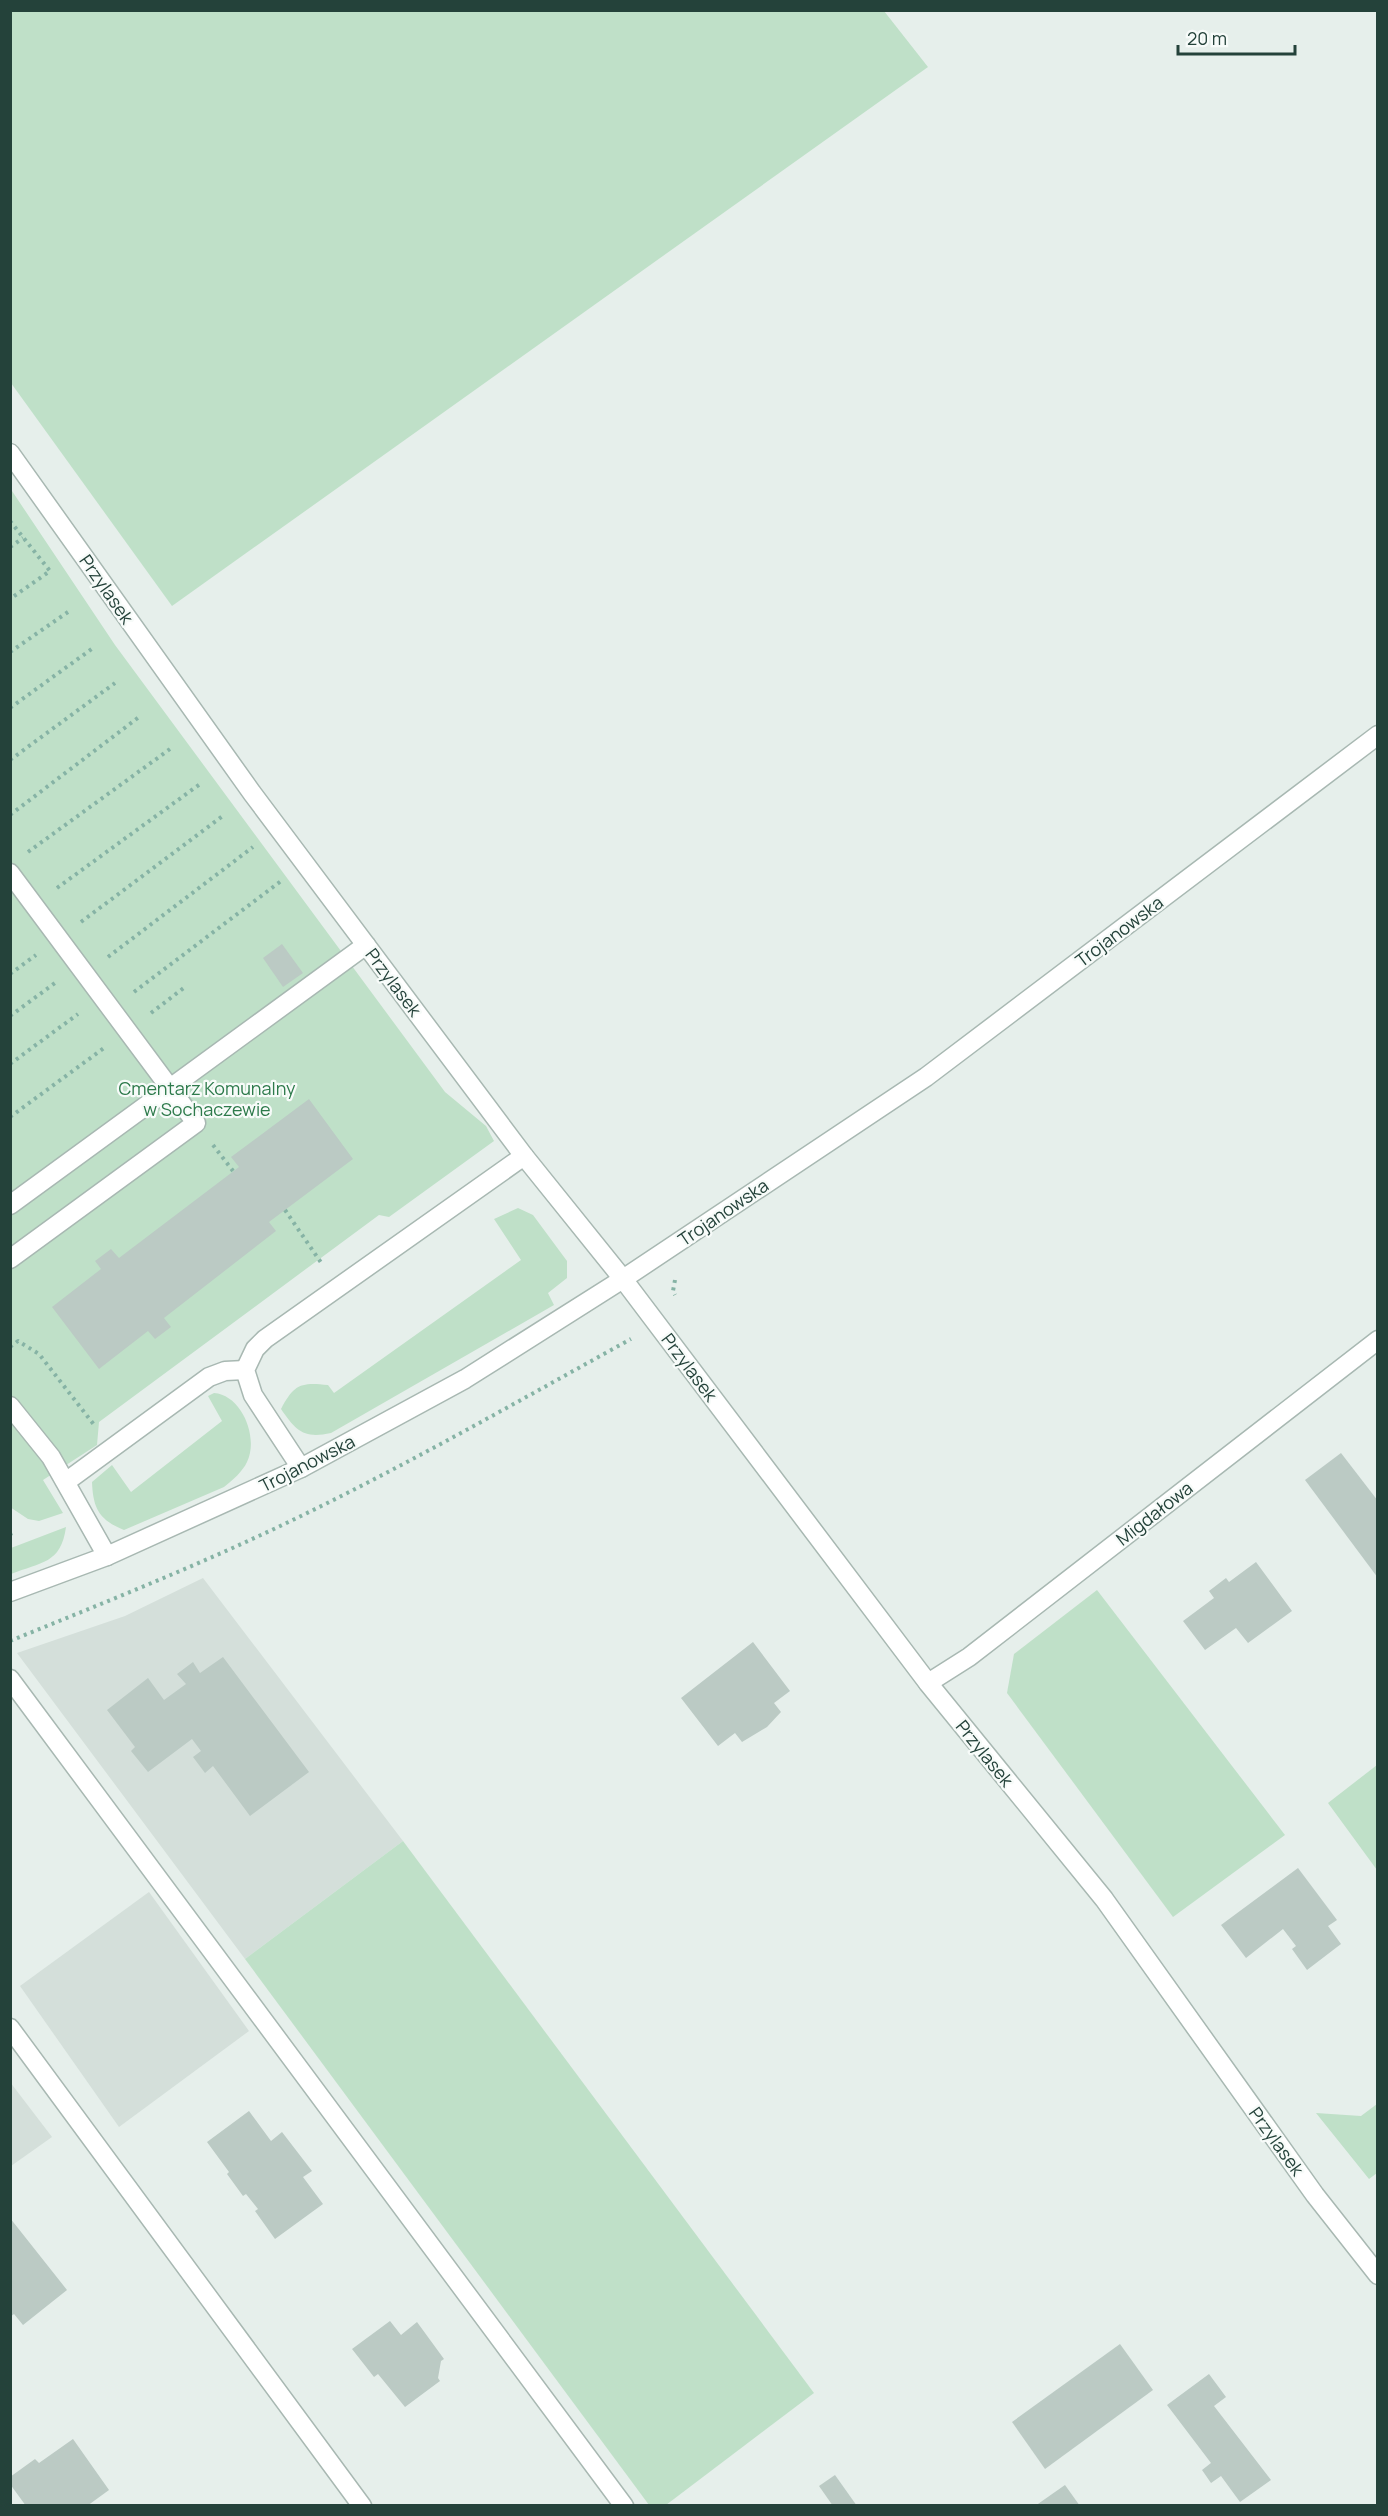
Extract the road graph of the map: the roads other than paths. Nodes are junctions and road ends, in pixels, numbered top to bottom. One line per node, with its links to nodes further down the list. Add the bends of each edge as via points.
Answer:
1 (10, 453): 4 (street, Przylasek, via 252,793)
2 (1377, 735): 9 (street, Trojanowska, via 926,1077)
3 (15, 865): 5 (street, via 34,905)
4 (366, 945): 5 (street); 6 (street, Przylasek)
5 (171, 1088): 7 (street); 8 (street, via 196,1123)
6 (524, 1156): 9 (street, Przylasek); 11 (street, via 265,1339)
7 (10, 1205)
8 (10, 1259)
9 (623, 1279): 13 (street, Trojanowska, via 465,1379); 18 (street, Przylasek)
10 (1377, 1340): 18 (street, Migdałowa, via 969,1657)
11 (245, 1370): 13 (street, via 253,1395); 14 (street, via 209,1377)
12 (10, 1406): 14 (street)
13 (301, 1468): 15 (street, Trojanowska)
14 (67, 1481): 15 (street)
15 (107, 1556): 16 (street, Trojanowska)
16 (10, 1592)
17 (10, 1679): 22 (street)
18 (928, 1683): 20 (street, Przylasek, via 1104,1899 1315,2195)
19 (10, 2028): 21 (street)
20 (1377, 2275)
21 (362, 2505)
22 (624, 2505)

